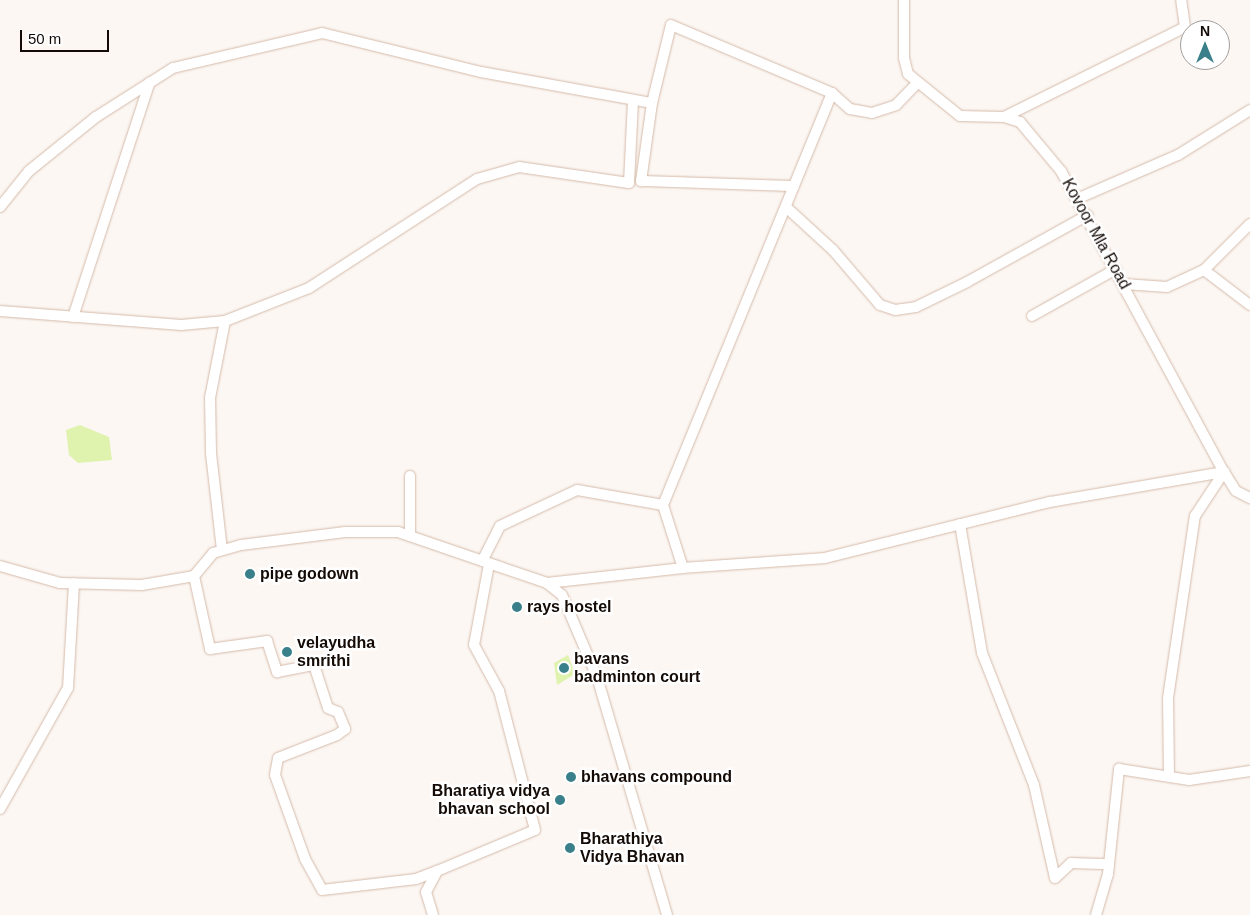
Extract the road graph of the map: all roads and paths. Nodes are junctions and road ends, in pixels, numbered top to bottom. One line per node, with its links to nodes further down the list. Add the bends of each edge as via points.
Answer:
1 (904, 0): 4 (street, Kovoor Mla Road, via 904,58 908,74)
2 (1182, 0): 9 (street, via 1185,27)
3 (150, 82): 6 (street, via 173,68 322,33 481,72); 12 (street, via 96,117 37,165); 22 (street)
4 (917, 83): 5 (street, via 896,105 872,114 850,109); 9 (street, Kovoor Mla Road, via 960,116)
5 (832, 93): 7 (street, via 671,25); 10 (street)
6 (633, 100): 7 (street); 23 (street, via 629,183 519,167 478,179 309,288)
7 (652, 103): 10 (street, via 641,181)
8 (1250, 110): 11 (street, via 1178,155)
9 (1004, 117): 11 (street, Kovoor Mla Road, via 1020,122)
10 (794, 186): 13 (street)
11 (1079, 198): 14 (street, Kovoor Mla Road)
12 (0, 207)
13 (786, 207): 14 (street, via 833,250 880,305 895,310 916,307 967,282); 27 (street)
14 (1088, 215): 16 (street, Kovoor Mla Road)
15 (1250, 224): 17 (street)
16 (1116, 269): 18 (street, Kovoor Mla Road); 21 (street)
17 (1204, 270): 18 (street, via 1167,287); 19 (street)
18 (1124, 284): 24 (street, Kovoor Mla Road)
19 (1250, 305)
20 (0, 311): 22 (street)
21 (1032, 316)
22 (73, 317): 23 (street, via 180,325)
23 (225, 320): 30 (street, via 210,398 211,453)
24 (1224, 472): 26 (street, Kovoor Mla Road, via 1236,491); 28 (street, via 1050,502); 38 (street, via 1195,516 1168,698)
25 (410, 476): 29 (street)
26 (1250, 498)
27 (663, 505): 31 (street, via 577,490 500,526); 33 (street)
28 (960, 524): 33 (street, via 825,558); 40 (street, via 982,653 1034,785 1055,878 1071,863)
29 (410, 536): 30 (street, via 398,532 345,532); 31 (street)
30 (222, 550): 34 (street, via 213,553)
31 (485, 562): 36 (street); 41 (street, via 474,645 499,691 535,830)
32 (0, 566): 35 (street)
33 (683, 568): 36 (street)
34 (194, 576): 35 (street, via 142,585); 41 (street, via 210,649 266,642 277,672 314,665 328,708 338,712 341,719 345,729 337,735 278,758 275,776 305,859 322,890 416,879)
35 (74, 583): 39 (street, via 68,688)
36 (547, 583): 43 (street, via 562,595 597,677)
37 (1250, 771): 38 (street, via 1189,780)
38 (1169, 777): 40 (street, via 1119,769)
39 (0, 809)
40 (1109, 864): 44 (street)
41 (437, 871): 42 (street, via 426,892)
42 (433, 915)
43 (667, 915)
44 (1096, 915)

